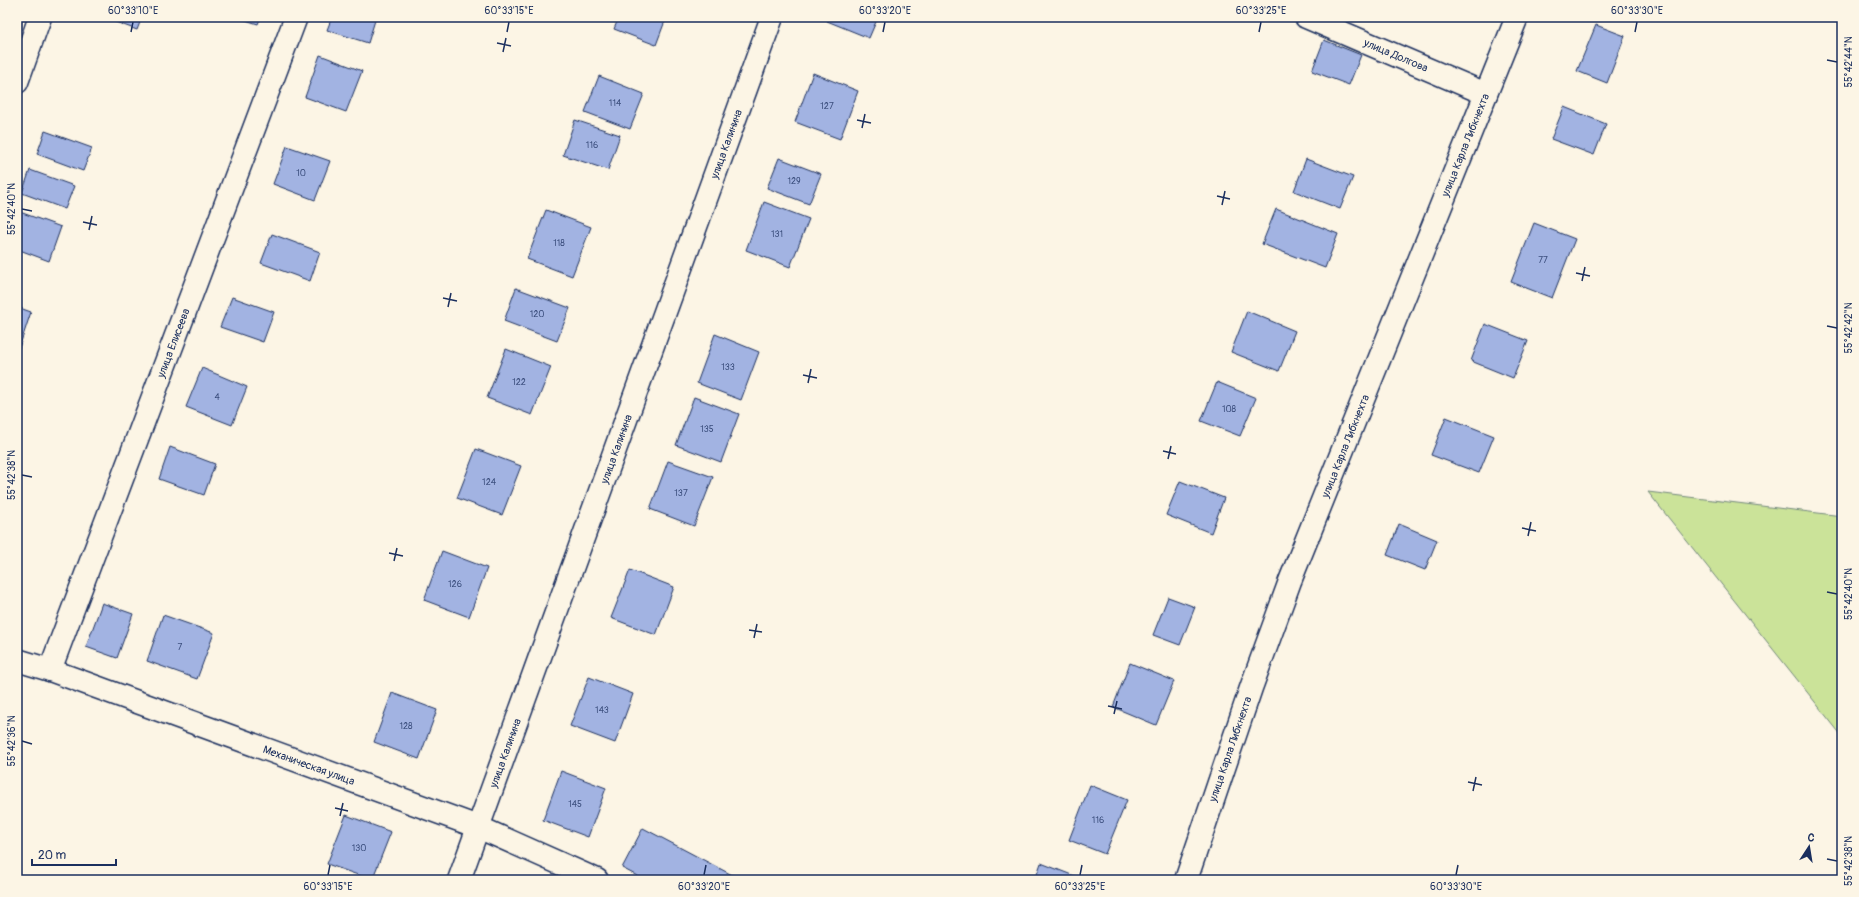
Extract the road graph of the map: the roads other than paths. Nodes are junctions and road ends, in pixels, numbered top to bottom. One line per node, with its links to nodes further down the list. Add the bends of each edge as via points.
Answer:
1 (40, 17): 6 (street)
2 (296, 17): 9 (street, улица Елисеева)
3 (772, 17): 10 (street, улица Калинина)
4 (1306, 17): 7 (street, улица Долгова)
5 (1517, 17): 7 (street, улица Карла Либкнехта)
6 (17, 82)
7 (1486, 94): 13 (street, улица Карла Либкнехта, via 1290,581)
8 (17, 660): 9 (street, Механическая улица)
9 (50, 670): 10 (street, Механическая улица)
10 (478, 827): 11 (street, улица Калинина); 12 (street, Механическая улица)
11 (459, 880)
12 (597, 880)
13 (1186, 880)

